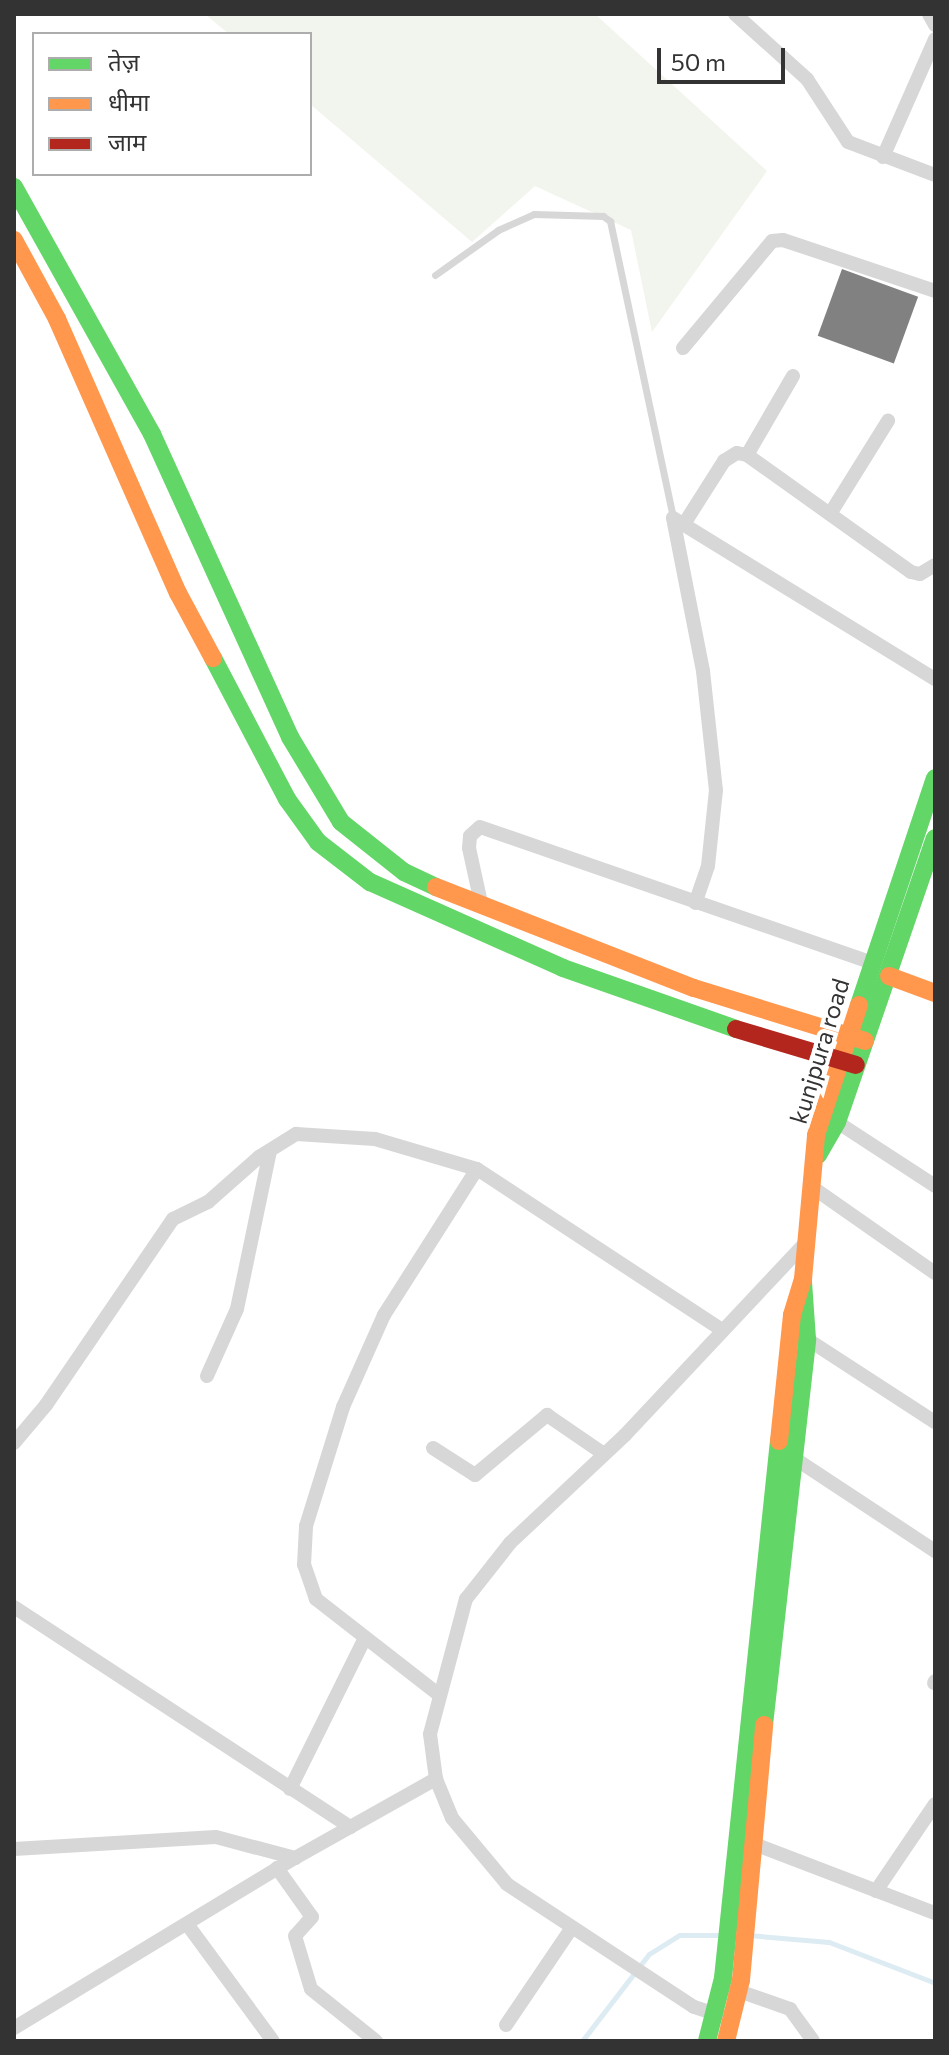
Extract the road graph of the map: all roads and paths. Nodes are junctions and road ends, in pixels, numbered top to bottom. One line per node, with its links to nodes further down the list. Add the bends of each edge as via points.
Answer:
1 (735, 14): 5 (street, via 807,79 848,142)
2 (929, 14): 3 (street)
3 (935, 25)
4 (935, 39): 5 (street)
5 (883, 157): 6 (street)
6 (935, 175)
7 (14, 187): 22 (street, via 190,508 249,650 314,783 341,822 366,846 404,872)
8 (14, 240): 29 (street, via 57,319 178,593 287,799 318,842 370,882 563,968)
9 (435, 275): 16 (lane, via 516,219 552,213 610,221)
10 (935, 291): 11 (street, via 797,244 772,241)
11 (683, 348)
12 (793, 376): 14 (street)
13 (888, 421): 15 (street)
14 (747, 455): 15 (street); 16 (street, via 737,453 724,461)
15 (830, 514): 17 (street, via 911,572 920,574)
16 (679, 521): 18 (street); 23 (street, via 716,790 708,866)
17 (935, 565)
18 (935, 679)
19 (935, 778): 24 (street, kunjpura road)
20 (935, 838): 21 (street, kunjpura road)
21 (932, 861): 25 (street, kunjpura road)
22 (481, 903): 23 (street, via 469,848 470,836 480,827); 27 (street, via 694,988)
23 (695, 903): 24 (street)
24 (873, 963): 27 (street, kunjpura road)
25 (889, 976): 26 (street); 28 (street, kunjpura road)
26 (935, 993)
27 (847, 1035): 28 (street); 29 (street, kunjpura road)
28 (865, 1041): 29 (street, kunjpura road)
29 (846, 1063): 30 (street, kunjpura road); 32 (street, kunjpura road, via 816,1135)
30 (837, 1122): 32 (street, kunjpura road); 34 (street)
31 (270, 1151): 33 (street, via 296,1134 318,1132 375,1139); 41 (street, via 237,1309); 43 (street, via 216,1197 178,1215 163,1230 46,1405)
32 (818, 1155): 35 (street)
33 (477, 1169): 39 (street); 49 (street, via 384,1315 343,1407 306,1526 304,1565 316,1599)
34 (935, 1186)
35 (812, 1187): 36 (street); 37 (street)
36 (805, 1243): 38 (street); 39 (street)
37 (935, 1273)
38 (803, 1279): 40 (street); 59 (street, via 792,1315)
39 (722, 1330): 45 (street)
40 (807, 1339): 42 (street); 46 (street)
41 (207, 1376)
42 (935, 1422)
43 (14, 1443)
44 (433, 1448): 45 (street, via 475,1475 547,1415)
45 (604, 1454): 50 (street, via 510,1543 466,1599)
46 (794, 1458): 47 (street); 55 (street)
47 (935, 1551)
48 (14, 1607): 52 (street)
49 (365, 1638): 50 (street); 52 (street)
50 (438, 1694): 51 (street, via 430,1734)
51 (436, 1779): 54 (street); 63 (street, via 452,1818 475,1851 507,1884)
52 (290, 1789): 54 (street)
53 (935, 1804): 60 (street)
54 (350, 1827): 57 (street)
55 (754, 1844): 59 (street); 60 (street)
56 (14, 1849): 57 (street, via 216,1837)
57 (295, 1858): 58 (street)
58 (277, 1868): 62 (street); 69 (street, via 312,1917 295,1936 311,1989)
59 (742, 1889): 64 (street)
60 (876, 1891): 61 (street)
61 (935, 1913)
62 (187, 1924): 67 (street); 68 (street)
63 (571, 1929): 65 (street, via 694,2007); 66 (street)
64 (731, 1983): 65 (street); 72 (street, via 790,2009)
65 (723, 2016): 70 (street); 71 (street)
66 (506, 2025)
67 (14, 2028)
68 (273, 2041)
69 (376, 2041)
70 (707, 2041)
71 (726, 2041)
72 (813, 2041)

